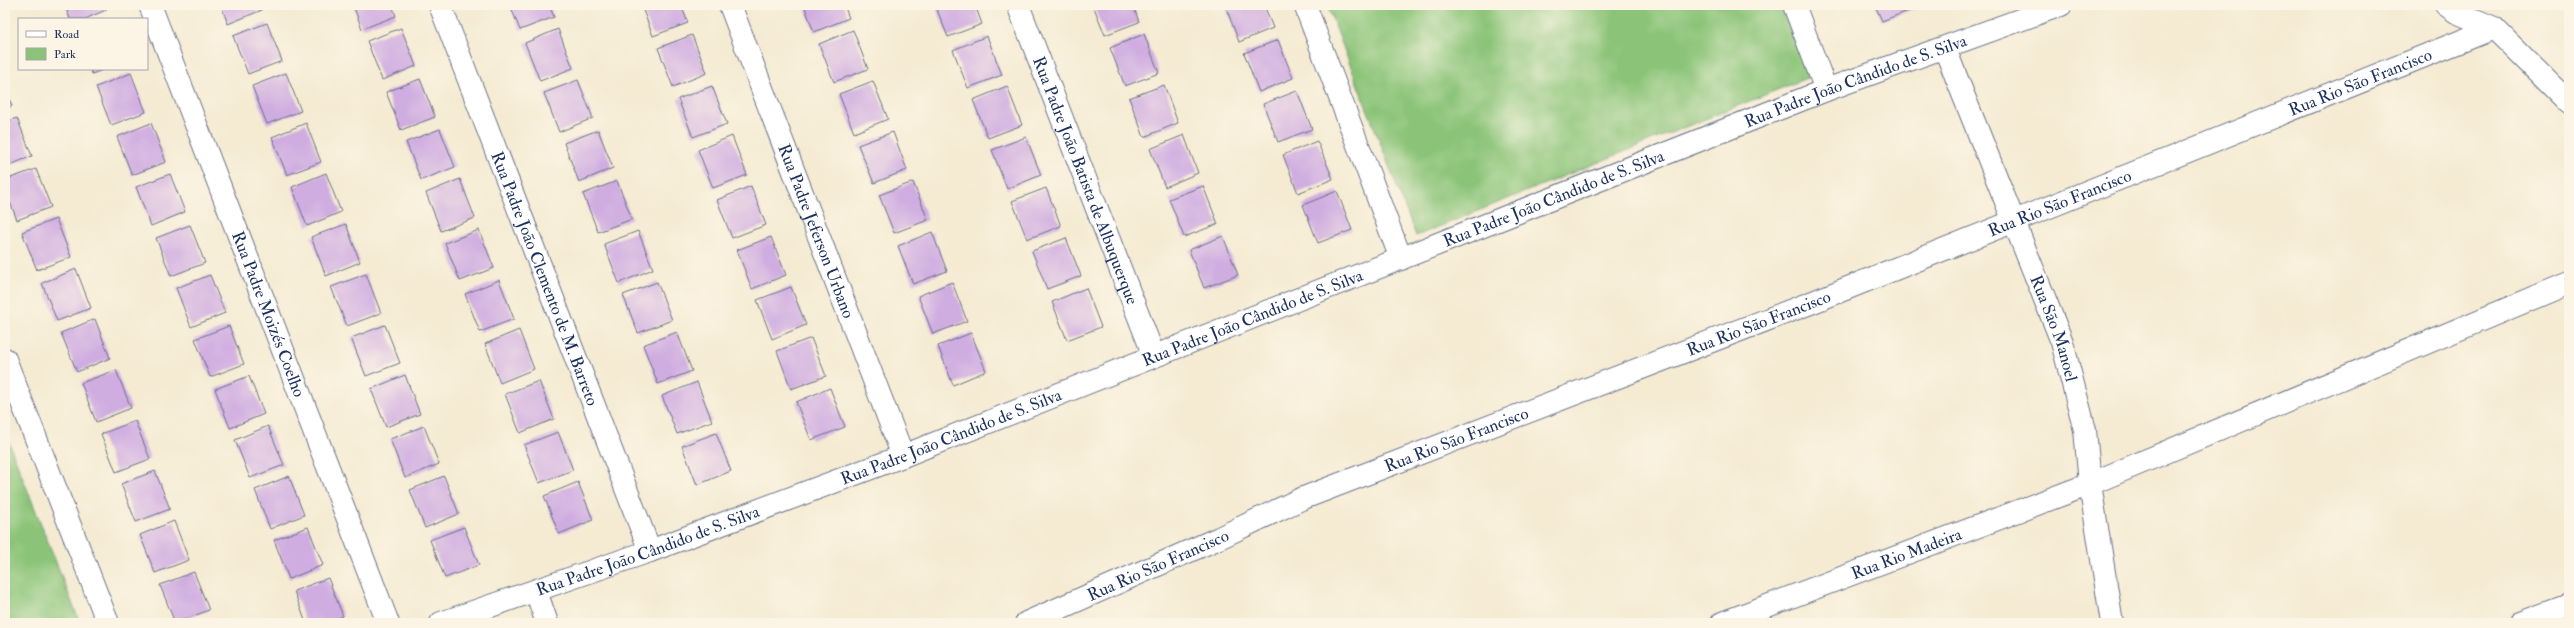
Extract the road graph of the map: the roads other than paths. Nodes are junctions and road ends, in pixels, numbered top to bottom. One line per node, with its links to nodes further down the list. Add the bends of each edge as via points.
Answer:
1 (150, 5): 24 (street, Rua Padre Moizés Coelho)
2 (440, 5): 20 (street, Rua Padre João Clemento de M. Barreto)
3 (730, 5): 18 (street, Rua Padre Jeferson Urbano)
4 (1018, 5): 16 (street, Rua Padre João Batista de Albuquerque)
5 (1305, 5): 14 (street)
6 (1794, 5): 11 (street)
7 (2061, 5): 10 (street, Rua Padre João Cândido de S. Silva)
8 (2446, 5): 9 (street)
9 (2494, 28): 12 (street); 13 (street, Rua Rio São Francisco)
10 (1944, 49): 11 (street, Rua Padre João Cândido de S. Silva); 13 (street, Rua São Manoel)
11 (1826, 90): 14 (street, Rua Padre João Cândido de S. Silva)
12 (2569, 103)
13 (2014, 222): 19 (street, Rua São Manoel, via 2062,342 2085,430); 27 (street, Rua Rio São Francisco, via 1301,499)
14 (1401, 259): 16 (street, Rua Padre João Cândido de S. Silva)
15 (2569, 283): 19 (street, Rua Rio Madeira)
16 (1154, 356): 18 (street, Rua Padre João Cândido de S. Silva)
17 (5, 359): 23 (street)
18 (903, 456): 20 (street, Rua Padre João Cândido de S. Silva)
19 (2090, 484): 28 (street, Rua Rio Madeira); 29 (street, Rua São Manoel)
20 (650, 551): 21 (street, Rua Padre João Cândido de S. Silva)
21 (536, 591): 25 (street, Rua Padre João Cândido de S. Silva); 26 (street)
22 (2569, 605): 30 (street)
23 (108, 623)
24 (388, 623)
25 (441, 623)
26 (547, 623)
27 (1026, 623)
28 (1722, 623)
29 (2112, 623)
30 (2520, 623)

